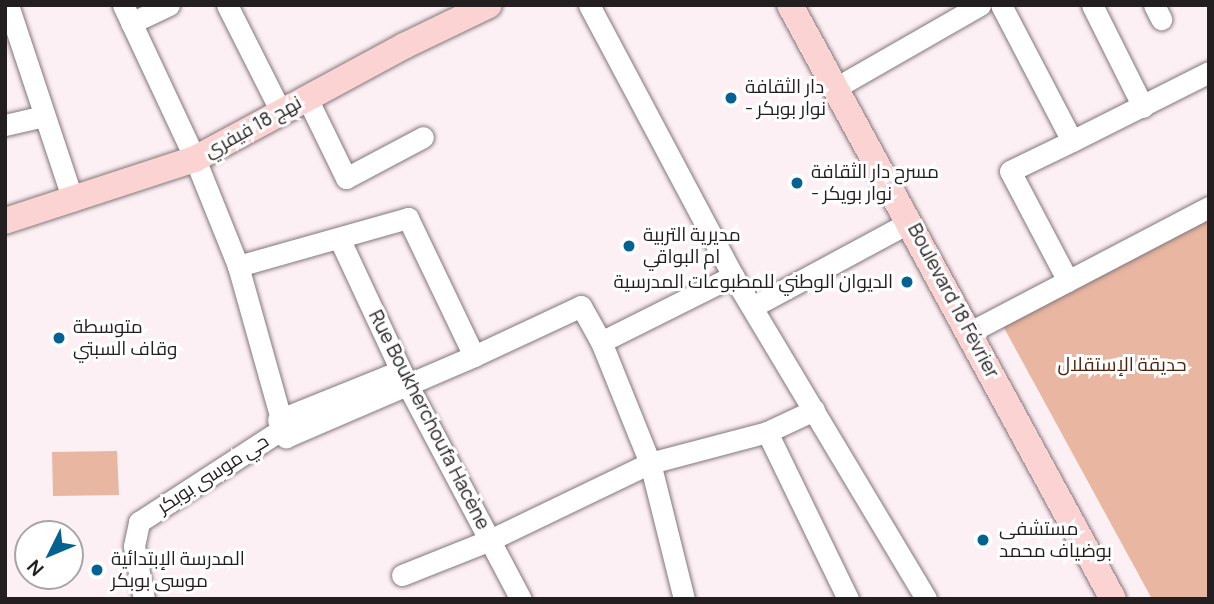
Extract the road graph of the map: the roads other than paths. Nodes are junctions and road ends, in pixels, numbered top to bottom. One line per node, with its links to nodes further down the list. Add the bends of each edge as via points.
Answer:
1 (8, 5): 16 (street)
2 (169, 5): 10 (street)
3 (227, 5): 15 (street)
4 (489, 5): 13 (main road, نهج 18 فيفري)
5 (589, 5): 27 (street)
6 (790, 5): 12 (main road, Boulevard 18 Février)
7 (980, 5): 12 (street)
8 (1001, 5): 19 (street)
9 (1092, 5): 14 (street)
10 (127, 14): 20 (street)
11 (1209, 72): 14 (street)
12 (837, 87): 24 (main road, Boulevard 18 Février)
13 (307, 98): 15 (main road, نهج 18 فيفري); 18 (street, via 346,178)
14 (1143, 107): 19 (street)
15 (281, 112): 20 (main road, نهج 18 فيفري)
16 (44, 116): 17 (street); 21 (street)
17 (5, 125)
18 (423, 137)
19 (1072, 141): 28 (street, via 1010,171)
20 (195, 159): 21 (main road, نهج 18 فيفري); 26 (street)
21 (73, 201): 23 (main road, نهج 18 فيفري)
22 (1209, 207): 28 (street)
23 (5, 221)
24 (910, 222): 29 (street); 30 (main road, Boulevard 18 Février)
25 (340, 240): 26 (street); 32 (street, via 408,218); 33 (street, Rue Boukherchoufa Hacène)
26 (238, 266): 35 (street)
27 (733, 276): 29 (street); 31 (street)
28 (1068, 281): 30 (street)
29 (754, 306): 34 (street)
30 (970, 332): 45 (main road, Boulevard 18 Février)
31 (601, 342): 32 (street, حي موسى بوبكر, via 580,306); 37 (street)
32 (474, 356): 33 (street, حي موسى بوبكر)
33 (404, 378): 35 (street, حي موسى بوبكر); 38 (street, Rue Boukherchoufa Hacène)
34 (814, 410): 36 (street); 44 (street)
35 (282, 429): 40 (street, حي موسى بوبكر, via 139,522 134,546)
36 (767, 432): 37 (street); 43 (street)
37 (650, 463): 38 (street); 42 (street)
38 (491, 540): 39 (street); 41 (street, Rue Boukherchoufa Hacène)
39 (402, 575)
40 (144, 599)
41 (521, 599)
42 (684, 599)
43 (848, 599)
44 (926, 599)
45 (1113, 599)

